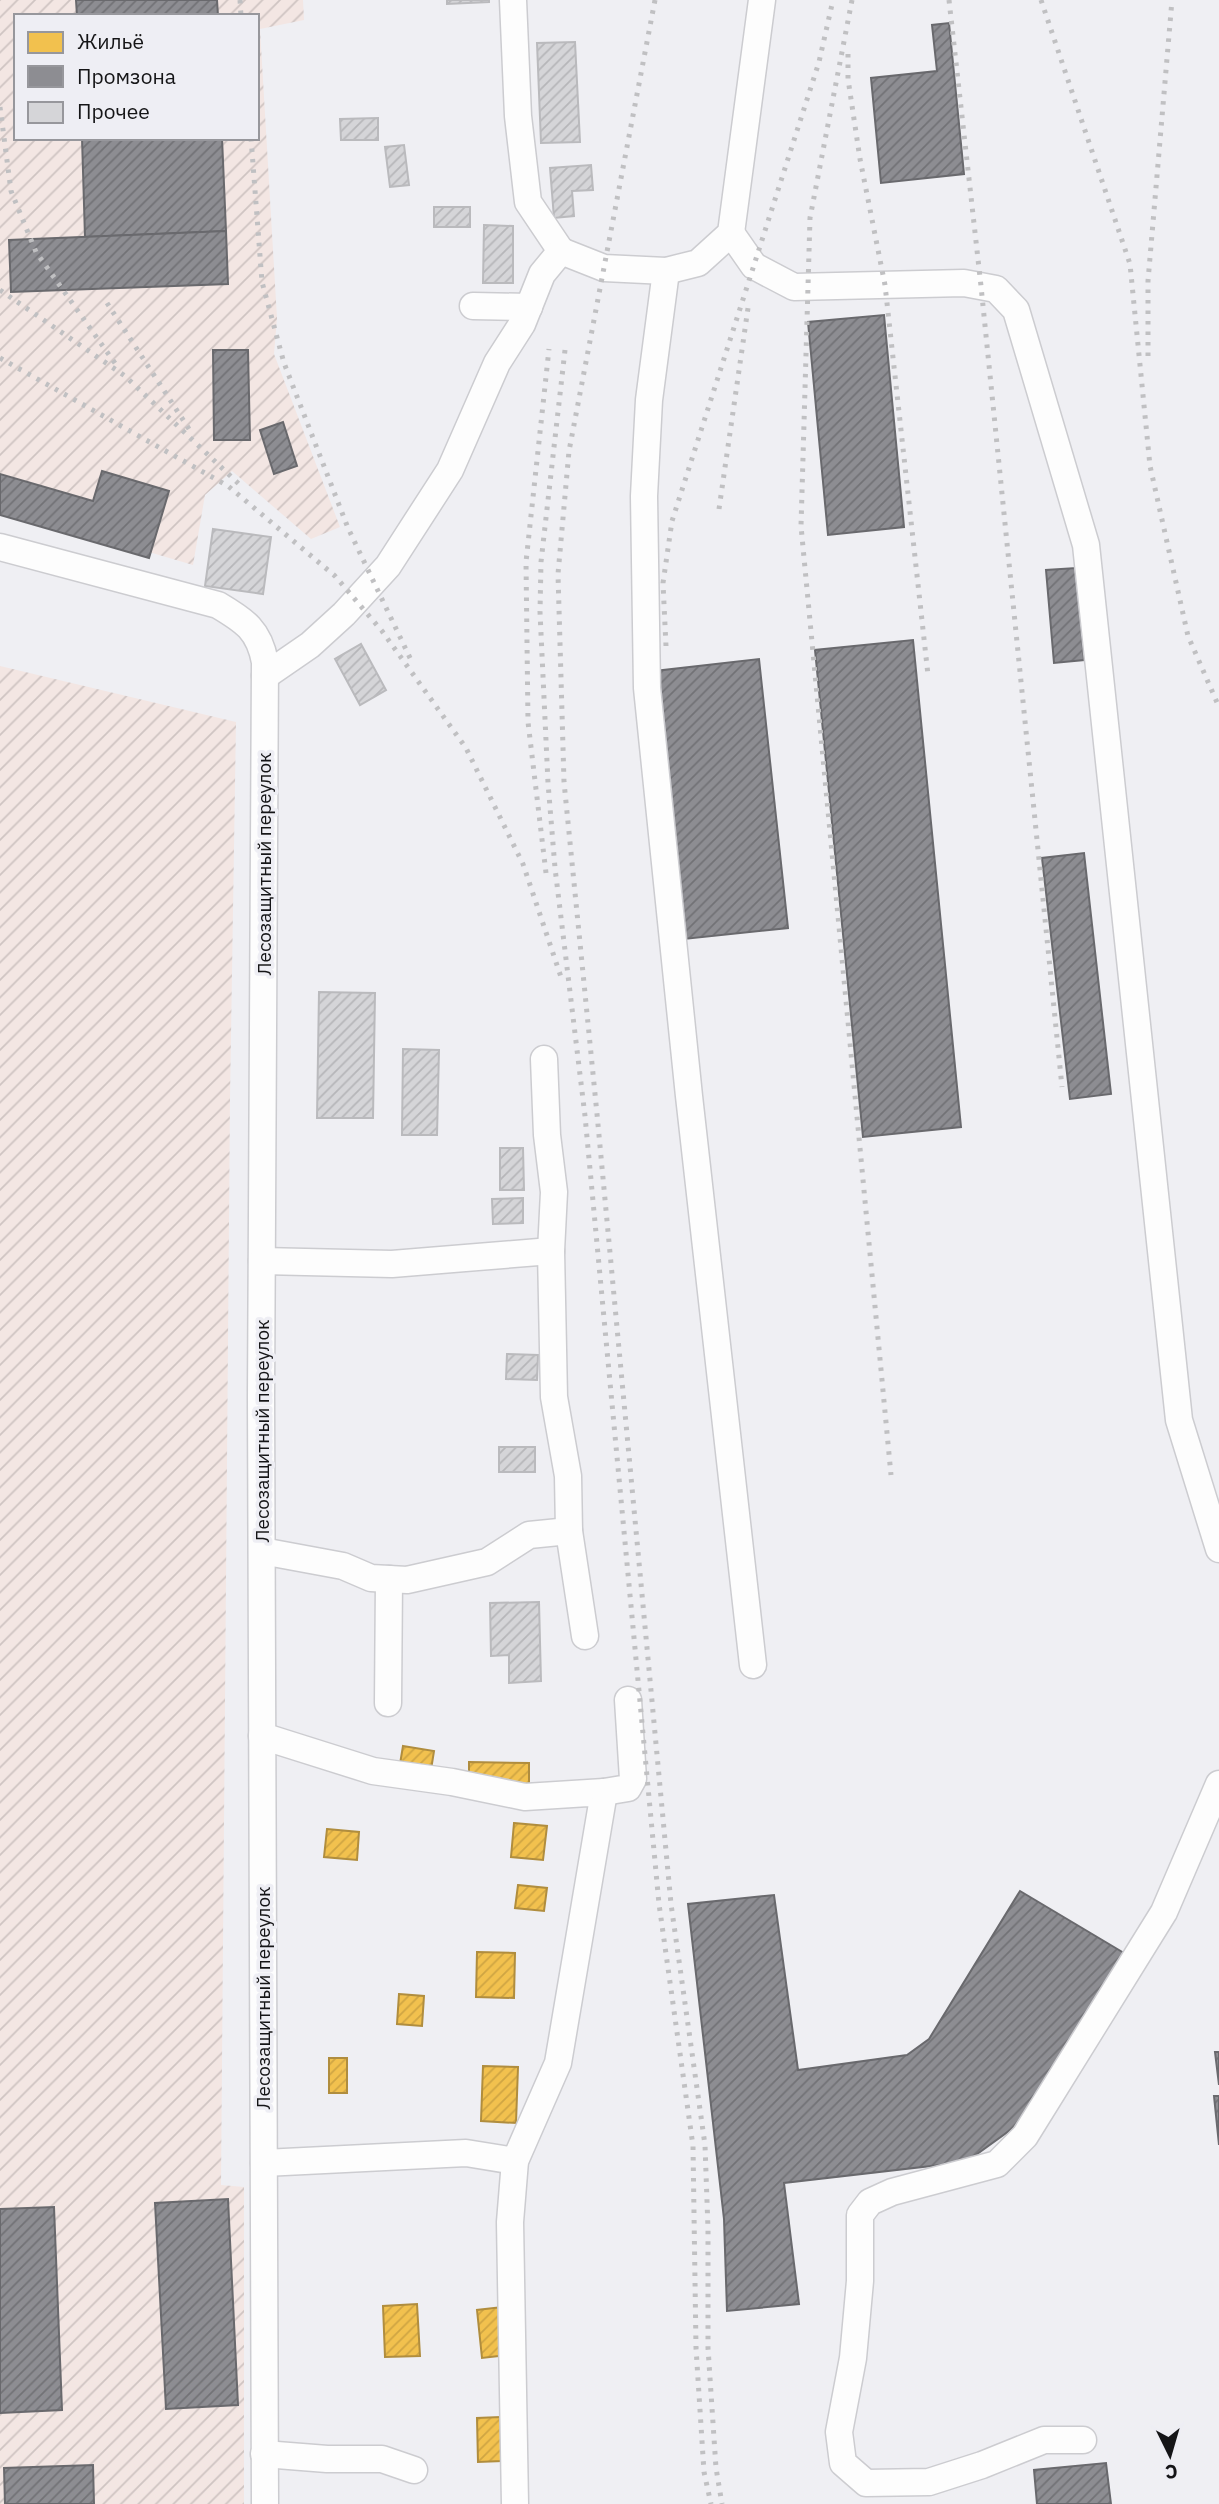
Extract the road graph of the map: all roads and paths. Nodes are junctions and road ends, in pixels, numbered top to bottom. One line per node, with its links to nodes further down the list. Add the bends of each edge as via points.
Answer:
1 (513, 0): 4 (street, via 527,202)
2 (762, 0): 3 (street)
3 (731, 233): 5 (street, via 698,263); 14 (street, via 754,266 794,287 964,283 996,289 1016,310 1086,545 1179,1420)
4 (561, 251): 5 (street, via 604,268); 7 (street, via 542,274)
5 (666, 271): 18 (street, via 649,400 644,496 647,688)
6 (473, 306): 7 (street)
7 (529, 307): 9 (street, via 497,363 450,470 388,566 310,645)
8 (0, 547): 9 (street, Лесозащитный переулок, via 218,606 243,620 261,641)
9 (265, 676): 12 (street, Лесозащитный переулок)
10 (544, 1059): 11 (street, via 554,1192)
11 (551, 1251): 12 (street, via 392,1264); 13 (street, via 554,1397 568,1476)
12 (262, 1261): 15 (street, Лесозащитный переулок)
13 (569, 1531): 16 (street, via 529,1535 487,1562 407,1580); 17 (street)
14 (1219, 1549)
15 (262, 1551): 16 (street); 21 (street, Лесозащитный переулок)
16 (389, 1579): 20 (street)
17 (585, 1636)
18 (753, 1665)
19 (628, 1700): 23 (street, via 633,1779 628,1788)
20 (388, 1703)
21 (262, 1736): 23 (street, via 373,1771 525,1797); 25 (street, Лесозащитный переулок)
22 (1219, 1784): 29 (street, via 1164,1912 1025,2136 998,2164 892,2192 870,2202 860,2215 853,2358 839,2432 843,2463)
23 (604, 1792): 24 (street, via 558,2063)
24 (515, 2161): 25 (street, via 466,2153); 31 (street, via 510,2222)
25 (264, 2163): 27 (street, Лесозащитный переулок)
26 (1083, 2440): 29 (street, via 1044,2440 929,2482)
27 (264, 2454): 28 (street, via 382,2459); 30 (street, Лесозащитный переулок)
28 (414, 2470)
29 (866, 2493)
30 (265, 2504)
31 (515, 2504)

